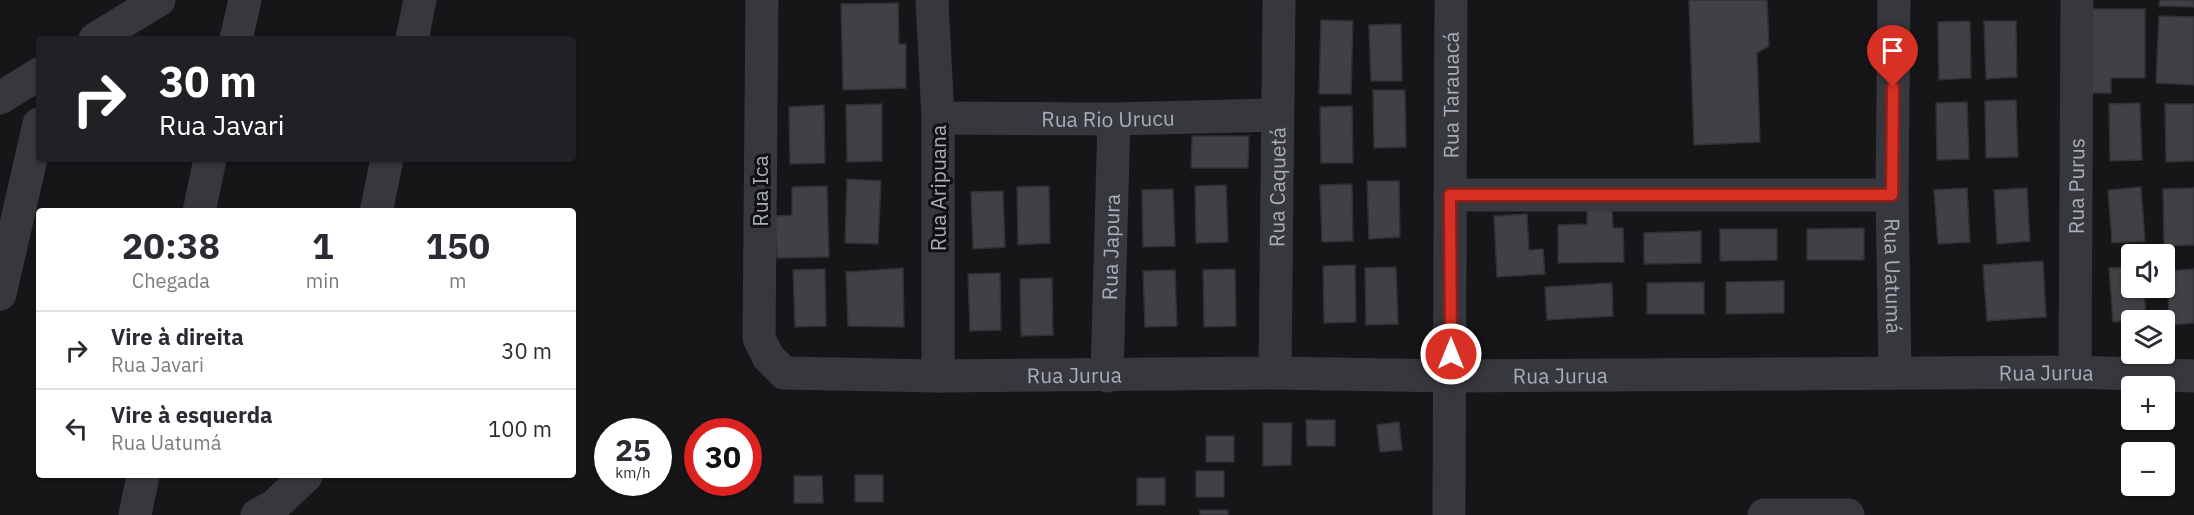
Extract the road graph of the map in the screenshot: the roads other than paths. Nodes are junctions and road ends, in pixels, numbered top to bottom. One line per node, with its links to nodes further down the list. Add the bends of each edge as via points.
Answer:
1 (159, 0): 10 (street)
2 (245, 0): 11 (street)
3 (420, 0): 12 (street)
4 (762, 0): 27 (street, Rua Ica, via 759,338 768,357)
5 (932, 0): 16 (street, Rua Aripuana)
6 (1279, 0): 15 (street, Rua Caquetá)
7 (1451, 0): 21 (street, Rua Tarauacá)
8 (1894, 0): 22 (street, Rua Uatumá)
9 (2077, 0): 26 (street, Rua Purus)
10 (100, 36)
11 (237, 36)
12 (413, 36)
13 (36, 76): 14 (street)
14 (0, 98)
15 (1277, 115): 17 (street, Rua Rio Urucu); 28 (street, Rua Caquetá)
16 (938, 117): 17 (street, Rua Rio Urucu); 30 (street, Rua Aripuana)
17 (1114, 119): 31 (street, Rua Japura)
18 (36, 137): 25 (street)
19 (209, 162): 23 (street)
20 (386, 162): 24 (street)
21 (1450, 195): 22 (street); 32 (street, Rua Tarauacá)
22 (1892, 195): 29 (street, Rua Uatumá)
23 (200, 208)
24 (377, 208)
25 (0, 294)
26 (2075, 372): 29 (street, Rua Jurua); 33 (street, Rua Jurua)
27 (784, 373): 30 (street, Rua Jurua)
28 (1275, 373): 31 (street, Rua Jurua); 32 (street, Rua Jurua)
29 (1895, 373): 32 (street, Rua Jurua)
30 (938, 376): 31 (street, Rua Jurua)
31 (1107, 376)
32 (1451, 376): 38 (street, Rua Tarauacá)
33 (2194, 376)
34 (143, 478): 36 (street)
35 (304, 478): 37 (street)
36 (135, 515)
37 (257, 515)
38 (1449, 515)
39 (1764, 515): 40 (street)
40 (1848, 515)

